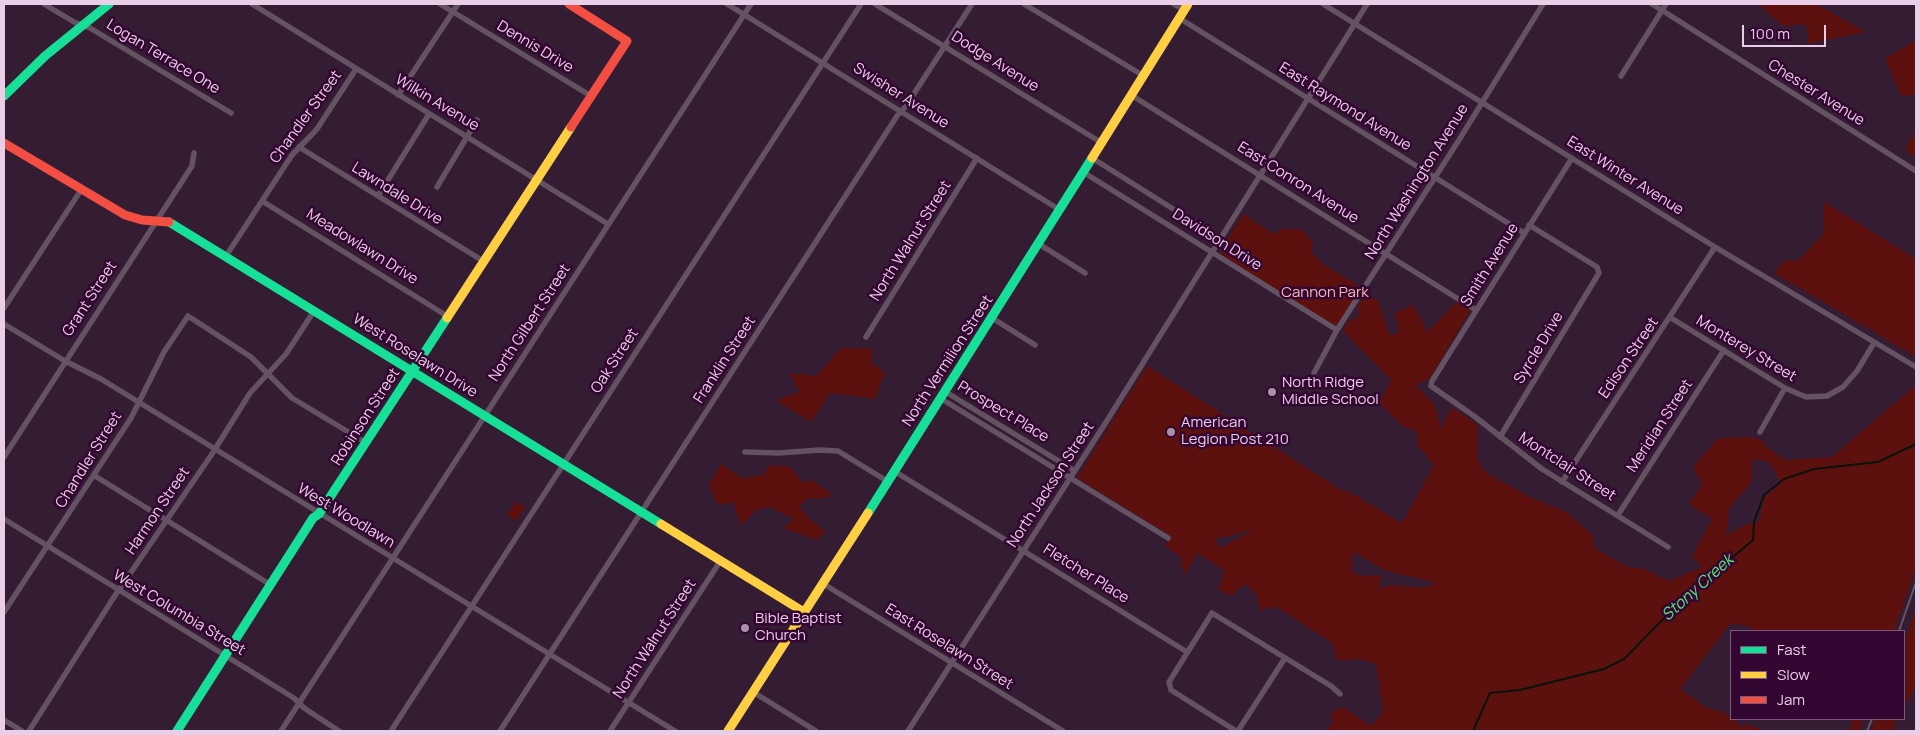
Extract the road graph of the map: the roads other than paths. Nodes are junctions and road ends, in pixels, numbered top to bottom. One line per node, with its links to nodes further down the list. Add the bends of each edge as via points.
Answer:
1 (44, 4): 25 (street, Logan Terrace One)
2 (109, 4): 25 (street)
3 (252, 4): 28 (street, Wilkin Avenue)
4 (440, 4): 21 (street, Dennis Drive)
5 (458, 4): 21 (street)
6 (570, 4): 34 (street, Robinson Street, via 627,41)
7 (727, 4): 22 (street, Swisher Avenue)
8 (750, 4): 22 (street, North Gilbert Street)
9 (861, 4): 27 (street, Oak Street)
10 (875, 4): 26 (street, Dodge Avenue)
11 (972, 4): 26 (street, Franklin Street)
12 (1024, 4): 29 (street)
13 (1174, 4): 19 (street)
14 (1323, 4): 24 (street, East Winter Avenue)
15 (1368, 4): 24 (street, North Jackson Street)
16 (1543, 4): 36 (street, North Washington Avenue)
17 (1652, 4): 20 (street, Chester Avenue)
18 (1666, 4): 20 (street)
19 (1186, 7): 23 (street, North Vermilion Street)
20 (1662, 10): 30 (street); 49 (street, Chester Avenue)
21 (453, 11): 31 (street); 34 (street, Dennis Drive)
22 (744, 14): 27 (street, Swisher Avenue); 60 (street, North Gilbert Street)
23 (1179, 18): 29 (street, North Vermilion Street); 35 (street, East Raymond Avenue)
24 (1355, 24): 35 (street, North Jackson Street); 36 (street, East Winter Avenue)
25 (82, 25): 33 (street); 38 (street, Logan Terrace One)
26 (945, 46): 37 (street, Franklin Street); 43 (street, Dodge Avenue)
27 (822, 62): 37 (street, Swisher Avenue); 99 (street, Oak Street)
28 (356, 69): 31 (street, Wilkin Avenue); 44 (street, Chandler Street, via 316,129)
29 (1144, 76): 32 (street, North Vermilion Street)
30 (1621, 76)
31 (398, 95): 39 (street, Wilkin Avenue)
32 (1131, 95): 43 (street, North Vermilion Street); 51 (street, East Conron Avenue)
33 (4, 96)
34 (591, 96): 53 (street, Robinson Street)
35 (1308, 98): 51 (street, North Jackson Street); 52 (street, East Raymond Avenue)
36 (1482, 102): 48 (street, East Winter Avenue); 52 (street, North Washington Avenue)
37 (902, 111): 46 (street, Swisher Avenue); 106 (street, Franklin Street)
38 (231, 113)
39 (429, 114): 41 (street, Wilkin Avenue); 56 (street)
40 (477, 120): 41 (street)
41 (467, 136): 53 (street, Wilkin Avenue); 54 (street)
42 (4, 143): 55 (street, West Roselawn Drive)
43 (1102, 143): 47 (street, North Vermilion Street)
44 (299, 147): 56 (street, Lawndale Drive); 57 (street, Chandler Street)
45 (194, 153): 59 (street, Grant Street, via 192,166)
46 (978, 158): 58 (street, Swisher Avenue); 79 (street, North Walnut Street)
47 (1092, 158): 50 (street, North Vermilion Street); 63 (street, Davidson Drive)
48 (1572, 158): 61 (street, Smith Avenue); 65 (street, East Winter Avenue)
49 (1916, 170)
50 (1084, 172): 58 (street, North Vermilion Street); 66 (street, Davidson Drive)
51 (1260, 175): 63 (street, North Jackson Street); 67 (street, East Conron Avenue)
52 (1435, 178): 62 (street, East Raymond Avenue); 67 (street, North Washington Avenue)
53 (537, 179): 60 (street, Wilkin Avenue); 69 (street, Robinson Street)
54 (437, 187)
55 (81, 190): 59 (street, West Roselawn Drive, via 125,215 142,220); 71 (street)
56 (378, 196): 69 (street, Lawndale Drive)
57 (262, 201): 68 (street, Chandler Street); 74 (street, Meadowlawn Drive)
58 (1060, 210): 64 (street, North Vermilion Street)
59 (158, 219): 68 (street, West Roselawn Drive, via 170,222); 83 (street, Grant Street)
60 (608, 224): 92 (street, North Gilbert Street)
61 (1529, 225): 62 (street, Smith Avenue); 94 (street, Syrcle Drive, via 1596,267 1599,273)
62 (1524, 233): 72 (street, Smith Avenue)
63 (1221, 239): 66 (street, North Jackson Street)
64 (1039, 244): 70 (street); 75 (street, North Vermilion Street)
65 (1716, 247): 76 (street, Edison Street); 80 (street, East Winter Avenue)
66 (1213, 252): 78 (street, Davidson Drive); 101 (street, North Jackson Street)
67 (1388, 254): 72 (street, East Conron Avenue); 78 (street, North Washington Avenue)
68 (226, 256): 73 (street, West Roselawn Drive)
69 (482, 261): 74 (street, Robinson Street)
70 (1085, 273)
71 (4, 308)
72 (1476, 310): 88 (street, Smith Avenue)
73 (314, 311): 85 (street, West Roselawn Drive); 87 (street, Harmon Street, via 286,354)
74 (447, 316): 85 (street, Robinson Street)
75 (992, 318): 81 (street); 90 (street, North Vermilion Street)
76 (1671, 318): 82 (street, Monterey Street); 105 (street, Edison Street)
77 (4, 324): 83 (street, West Woodlawn)
78 (1337, 330): 86 (street, North Washington Avenue)
79 (866, 337)
80 (1874, 343): 84 (street, East Winter Avenue); 89 (street, Monterey Street, via 1852,376 1827,396 1806,397)
81 (1035, 345)
82 (1724, 350): 89 (street, Monterey Street); 108 (street, Meridian Street)
83 (65, 361): 91 (street, West Woodlawn); 98 (street, Grant Street)
84 (1916, 367)
85 (412, 370): 92 (street, West Roselawn Drive); 95 (street, Robinson Street)
86 (1314, 373)
87 (268, 374): 91 (street, Chandler Street, via 241,349 188,316 164,352); 95 (street, via 292,398); 96 (street, Harmon Street, via 250,393)
88 (1431, 386): 94 (street, Montclair Street)
89 (1785, 388): 93 (street)
90 (942, 395): 100 (street, North Vermilion Street); 101 (street, Prospect Place); 103 (street, Prospect Place)
91 (140, 402): 96 (street, West Woodlawn); 102 (street, Chandler Street)
92 (485, 416): 99 (street, West Roselawn Drive); 115 (street, North Gilbert Street)
93 (1760, 432)
94 (1500, 437): 105 (street, Montclair Street)
95 (365, 442): 107 (street, Robinson Street)
96 (214, 449): 107 (street, West Woodlawn); 110 (street, Harmon Street)
97 (745, 452): 104 (street, via 838,451)
98 (4, 457)
99 (563, 464): 106 (street, West Roselawn Drive); 120 (street, Oak Street)
100 (894, 471): 104 (street, North Vermilion Street); 114 (street, Fletcher Place)
101 (1075, 471): 103 (street, North Jackson Street)
102 (95, 476): 110 (street); 112 (street, Chandler Street)
103 (1070, 478): 111 (street, Prospect Place); 114 (street, North Jackson Street)
104 (887, 481): 117 (street, North Vermilion Street)
105 (1562, 482): 108 (street, Montclair Street)
106 (642, 512): 116 (street, West Roselawn Drive); 124 (street, Franklin Street)
107 (319, 514): 115 (street, West Woodlawn); 118 (street, Robinson Street, via 313,518)
108 (1618, 515): 113 (street, Montclair Street)
109 (4, 519): 112 (street, West Columbia Street)
110 (166, 522): 118 (street); 119 (street, Harmon Street)
111 (1168, 538)
112 (48, 546): 119 (street, West Columbia Street); 121 (street, Chandler Street)
113 (1668, 547)
114 (1023, 551): 123 (street, Fletcher Place); 127 (street, North Jackson Street)
115 (393, 559): 120 (street, West Woodlawn); 130 (street, North Gilbert Street)
116 (721, 560): 122 (street, West Roselawn Drive); 131 (street, North Walnut Street)
117 (822, 583): 122 (street, North Vermilion Street); 127 (street, East Roselawn Street)
118 (270, 585): 125 (street, Robinson Street)
119 (119, 590): 125 (street, West Columbia Street); 134 (street, Harmon Street)
120 (471, 606): 124 (street, West Woodlawn); 138 (street, Oak Street)
121 (4, 612)
122 (804, 612): 128 (street, North Vermilion Street)
123 (1187, 652): 126 (street, via 1212,613); 146 (street, via 1169,682 1171,690)
124 (550, 655): 131 (street, West Woodlawn); 139 (street, Franklin Street)
125 (226, 656): 130 (street, West Columbia Street); 135 (street, Robinson Street)
126 (1285, 658): 129 (street); 146 (street)
127 (951, 663): 144 (street, North Jackson Street); 145 (street, East Roselawn Street)
128 (753, 692): 142 (street, North Vermilion Street); 143 (street)
129 (1340, 694)
130 (299, 703): 136 (street, North Gilbert Street); 137 (street, West Columbia Street)
131 (628, 703): 140 (street, North Walnut Street); 141 (street, West Woodlawn)
132 (4, 720): 133 (street)
133 (22, 731)
134 (29, 731)
135 (177, 731)
136 (281, 731)
137 (339, 731)
138 (391, 731)
139 (500, 731)
140 (610, 731)
141 (675, 731)
142 (728, 731)
143 (816, 731)
144 (908, 731)
145 (1063, 731)
146 (1237, 731)

